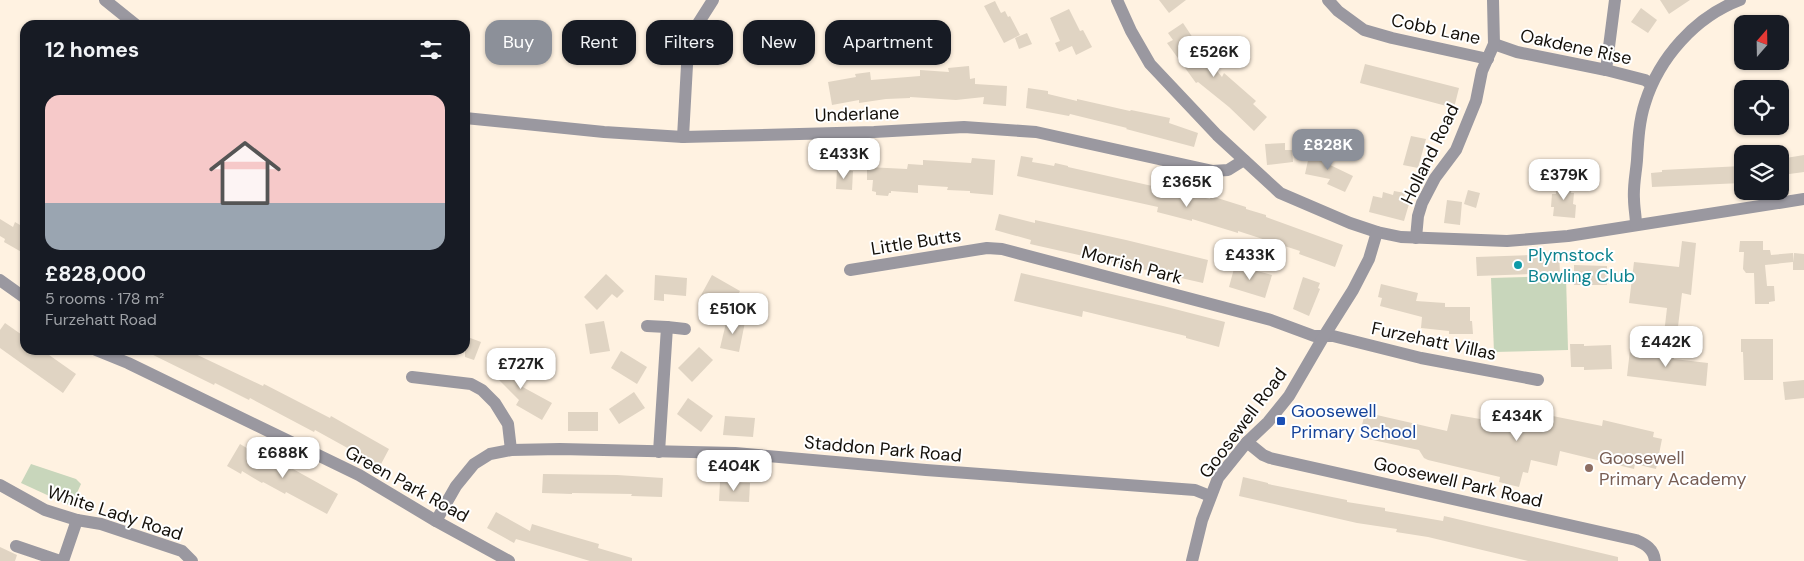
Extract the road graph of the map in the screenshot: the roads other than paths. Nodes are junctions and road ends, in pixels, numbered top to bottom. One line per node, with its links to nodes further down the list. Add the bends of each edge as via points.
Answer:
1 (105, 0): 8 (street)
2 (712, 0): 14 (street, via 692,33)
3 (1117, 0): 15 (street, via 1150,64)
4 (1328, 0): 10 (street, Cobb Lane, via 1364,30)
5 (1493, 0): 9 (street, Holland Road)
6 (1615, 0): 11 (street)
7 (1732, 1): 12 (street, via 1686,36 1658,69)
8 (130, 20)
9 (1494, 44): 10 (street, Holland Road); 11 (street, Oakdene Rise, via 1517,52)
10 (1488, 58): 19 (street, Holland Road, via 1476,101 1456,150 1422,203)
11 (1606, 70): 12 (street, Oakdene Rise)
12 (1651, 84): 17 (street, via 1644,106 1638,150 1634,198)
13 (470, 119): 14 (street, Underlane)
14 (683, 137): 15 (street, Underlane, via 964,127 1036,132 1213,171 1228,170)
15 (1244, 160): 18 (street, via 1280,193)
16 (1804, 199): 17 (street)
17 (1636, 225): 19 (street, via 1568,236 1507,241)
18 (1377, 232): 19 (street); 27 (street, Goosewell Road, via 1369,259)
19 (1416, 238)
20 (987, 248): 21 (street, Little Butts); 27 (street, Morrish Park, via 1002,249 1271,320 1314,336)
21 (850, 270)
22 (0, 280): 23 (street)
23 (20, 294)
24 (647, 326): 25 (street)
25 (667, 327): 26 (street); 33 (street)
26 (685, 329)
27 (1324, 336): 30 (street, Furzehatt Villas); 31 (street, Goosewell Road, via 1289,396)
28 (108, 355): 37 (street, Green Park Road, via 358,475)
29 (412, 377): 32 (street, via 432,373 482,390 508,424)
30 (1538, 380)
31 (1247, 442): 35 (street, Goosewell Road, via 1218,478); 43 (street, Goosewell Park Road, via 1270,458 1636,540 1647,545)
32 (511, 450): 33 (street, Staddon Park Road); 37 (street, Staddon Park Road, via 490,454 474,464 456,486)
33 (659, 452): 35 (street, Staddon Park Road, via 735,453 1194,490)
34 (0, 485): 36 (street, White Lady Road, via 45,510)
35 (1210, 496): 42 (street, Goosewell Road)
36 (78, 520): 39 (street); 40 (street, White Lady Road, via 101,524 182,551)
37 (436, 521): 41 (street, Green Park Road)
38 (16, 546): 39 (street)
39 (61, 561)
40 (192, 561)
41 (509, 561)
42 (1192, 561)
43 (1655, 561)

